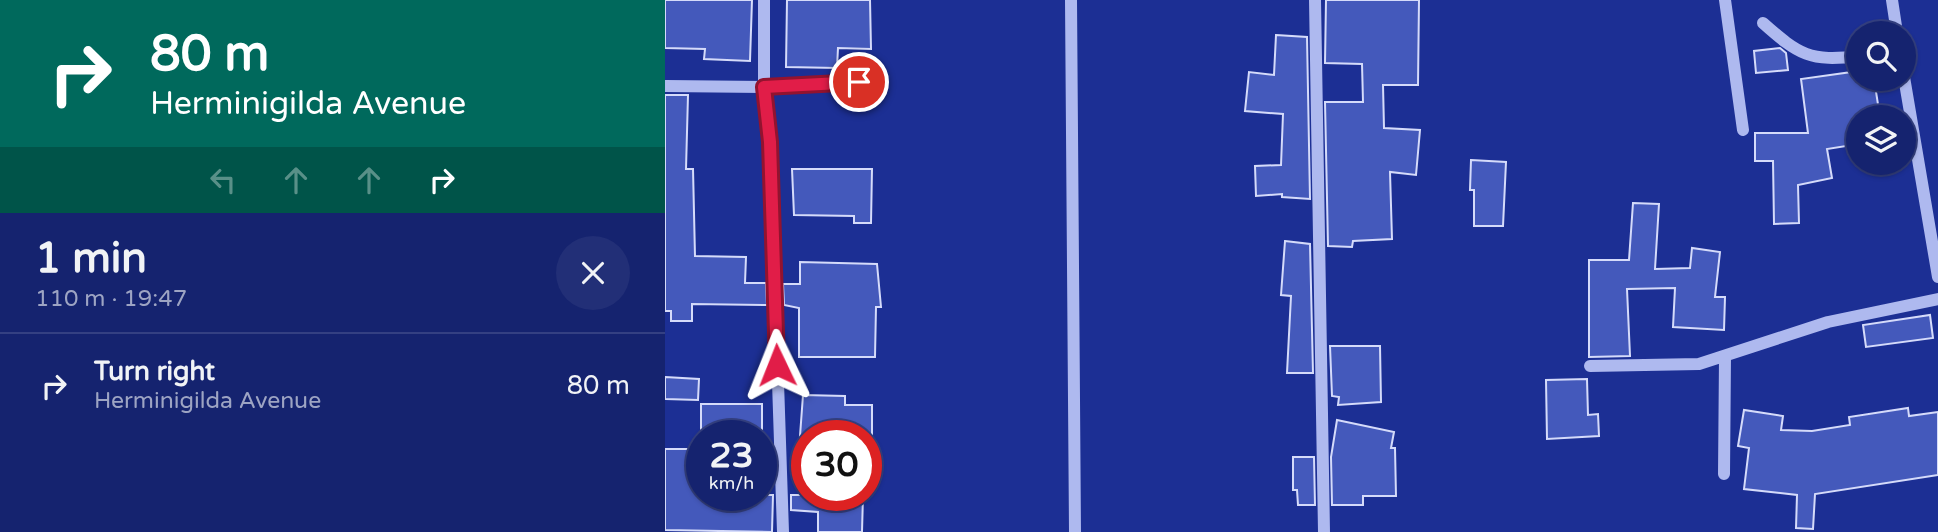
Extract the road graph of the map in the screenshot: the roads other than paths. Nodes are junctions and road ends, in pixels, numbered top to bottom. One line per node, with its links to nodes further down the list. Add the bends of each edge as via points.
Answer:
1 (764, 0): 11 (street)
2 (1071, 0): 20 (street)
3 (1315, 0): 21 (street)
4 (1725, 0): 13 (street)
5 (1892, 0): 6 (street)
6 (1895, 21)
7 (1763, 23): 8 (street, via 1801,54 1818,59)
8 (1846, 57)
9 (859, 82): 11 (street)
10 (665, 86): 11 (street)
11 (764, 87): 19 (street, via 770,142)
12 (1906, 91): 14 (street)
13 (1743, 130)
14 (1938, 277)
15 (1938, 299): 16 (street, via 1828,322)
16 (1725, 357): 17 (street, via 1699,363); 18 (street)
17 (1590, 366)
18 (1724, 474)
19 (783, 532)
20 (1075, 532)
21 (1324, 532)

